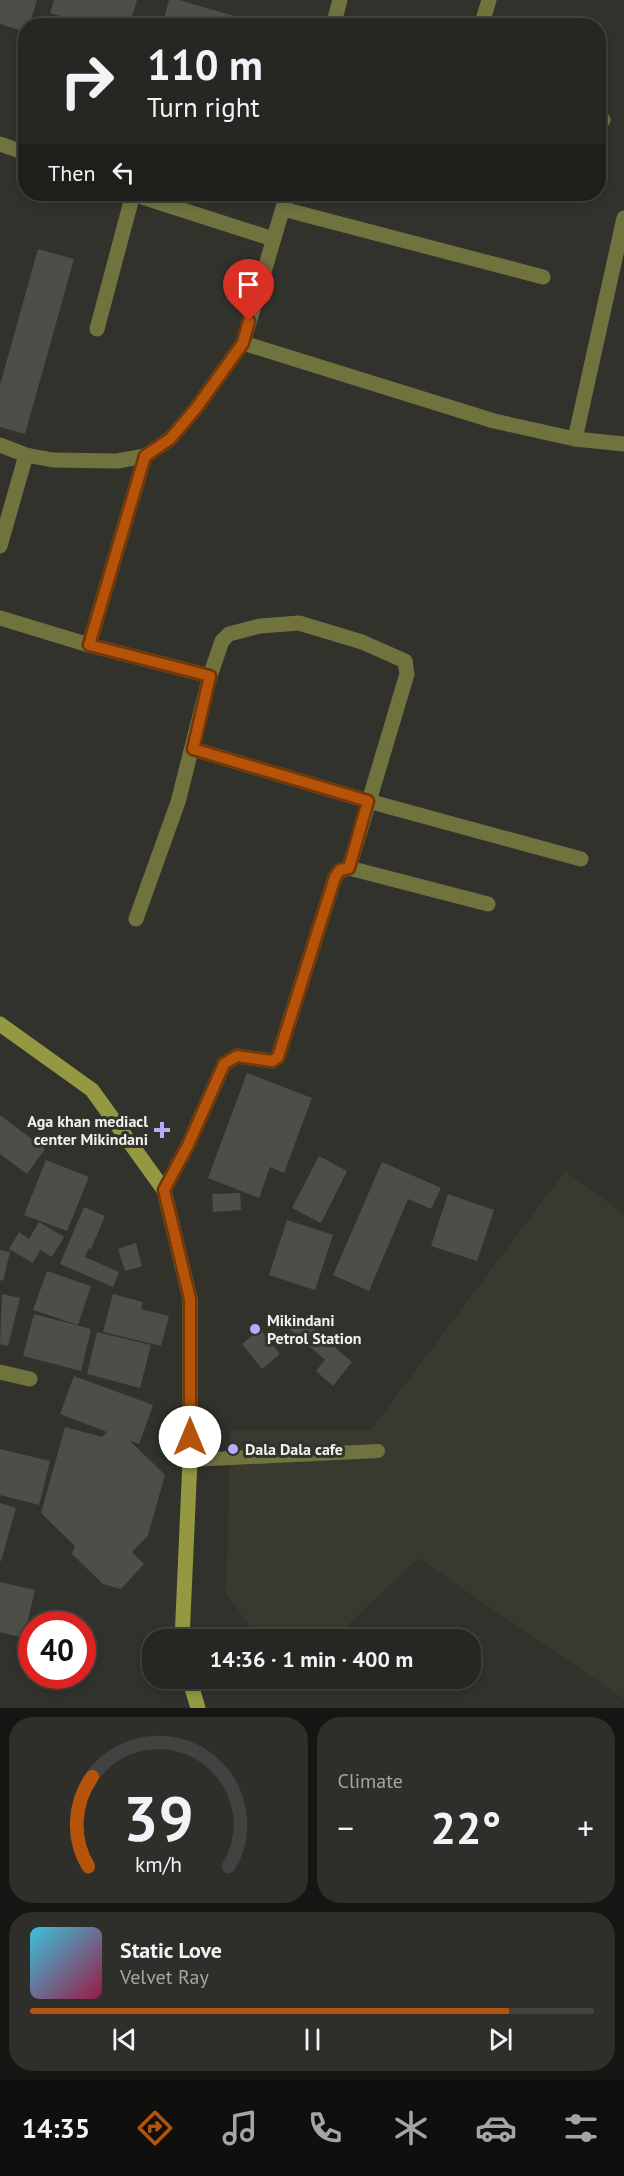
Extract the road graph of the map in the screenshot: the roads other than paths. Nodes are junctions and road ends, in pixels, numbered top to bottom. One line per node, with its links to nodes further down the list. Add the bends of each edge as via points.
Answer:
1 (340, 0): 3 (street)
2 (489, 0): 4 (street)
3 (335, 18)
4 (483, 18)
5 (0, 144): 6 (street)
6 (18, 150)
7 (131, 201): 13 (street)
8 (155, 201): 11 (street)
9 (285, 201): 11 (street); 12 (street)
10 (624, 218): 15 (street)
11 (273, 239): 14 (street)
12 (543, 277)
13 (97, 329)
14 (243, 343): 15 (street, via 494,421); 19 (street, via 177,431)
15 (575, 439): 16 (street)
16 (624, 444)
17 (0, 445): 18 (street)
18 (26, 455): 19 (street, via 77,462); 20 (street)
19 (145, 456): 22 (street)
20 (0, 546)
21 (0, 618): 22 (street)
22 (89, 645): 23 (street)
23 (210, 676): 24 (street); 25 (street, via 222,641 229,634 280,624 317,627 405,661 407,674)
24 (193, 749): 25 (street); 29 (street)
25 (368, 801): 26 (street); 27 (street)
26 (581, 859)
27 (349, 868): 28 (street); 31 (street, via 340,870 335,877 278,1057 272,1061 237,1056 224,1064)
28 (488, 904)
29 (136, 919)
30 (0, 1024): 31 (street, via 92,1090)
31 (164, 1190): 35 (street, via 190,1299)
32 (0, 1372): 33 (street)
33 (30, 1379)
34 (378, 1451): 35 (lane)
35 (190, 1460): 36 (street)
36 (182, 1629)
37 (192, 1689): 38 (street)
38 (198, 1708)

